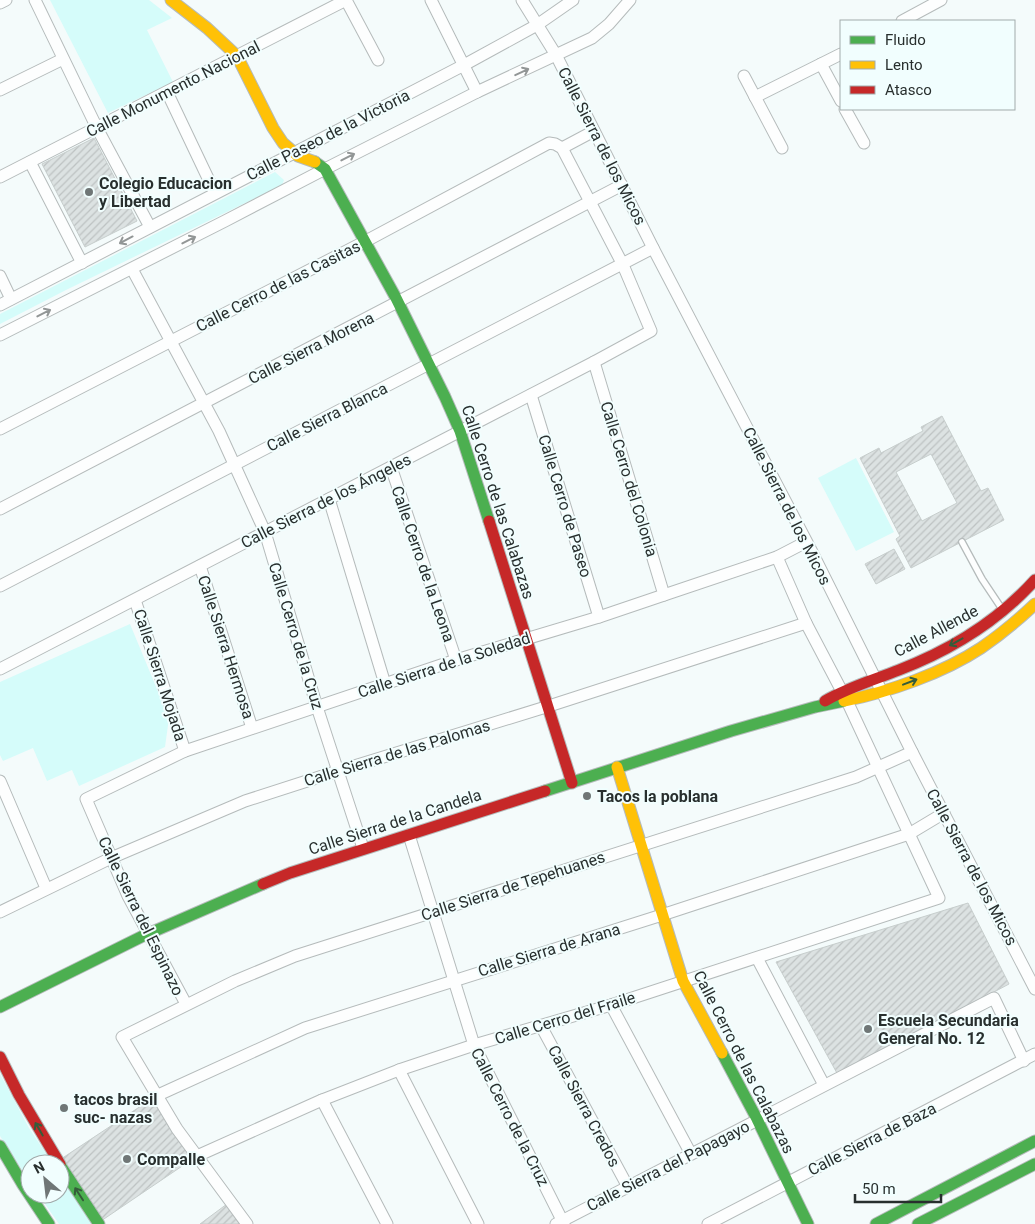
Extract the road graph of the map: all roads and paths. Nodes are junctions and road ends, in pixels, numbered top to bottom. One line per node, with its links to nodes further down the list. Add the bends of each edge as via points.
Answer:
1 (35, 0): 14 (street)
2 (172, 0): 13 (street)
3 (346, 0): 13 (street, Calle Monumento Nacional); 15 (street)
4 (522, 0): 10 (street, Calle Sierra de los Micos)
5 (572, 0): 10 (street, Calle Paseo de la Victoria)
6 (630, 0): 12 (street, Calle Paseo de la Victoria, via 592,38)
7 (941, 0): 9 (street)
8 (433, 1): 17 (street)
9 (904, 20)
10 (537, 25): 12 (street, Calle Sierra de los Micos); 17 (street, Calle Paseo de la Victoria)
11 (840, 54): 16 (street)
12 (556, 55): 21 (street, Calle Paseo de la Victoria, one-way to 12); 26 (street, Calle Sierra de los Micos)
13 (238, 56): 20 (street, Calle Monumento Nacional); 30 (street, via 272,128)
14 (63, 59): 19 (street); 25 (street)
15 (378, 60)
16 (821, 64): 22 (street); 23 (street)
17 (464, 66): 21 (street); 30 (street, Calle Paseo de la Victoria)
18 (744, 76): 22 (street)
19 (0, 90)
20 (167, 92): 25 (street, Calle Monumento Nacional); 35 (street)
21 (478, 92): 32 (street, Calle Paseo de la Victoria, one-way to 21)
22 (755, 97): 29 (street)
23 (840, 100)
24 (846, 110): 27 (street)
25 (97, 128): 31 (street, Calle Monumento Nacional); 37 (street)
26 (594, 131): 28 (street, Calle Cerro de las Casitas); 34 (street, Calle Sierra de los Micos)
27 (864, 143)
28 (559, 146): 36 (street); 38 (street, Calle Cerro de las Casitas, via 549,143)
29 (782, 148)
30 (293, 153): 32 (street, via 319,163); 35 (street, Calle Paseo de la Victoria)
31 (30, 162): 33 (street, Calle Monumento Nacional); 40 (street)
32 (325, 169): 38 (street, Calle Cerro de las Calabazas); 42 (street, Calle Paseo de la Victoria, one-way to 32)
33 (0, 178)
34 (622, 185): 36 (street, Calle Sierra Morena); 39 (street, Calle Sierra de los Micos)
35 (215, 193): 37 (street, Calle Paseo de la Victoria)
36 (590, 202): 41 (street); 45 (street, Calle Sierra Morena)
37 (150, 227): 40 (street, Calle Paseo de la Victoria, one-way to 40)
38 (366, 241): 45 (street, Calle Cerro de las Calabazas); 48 (street, Calle Cerro de las Casitas)
39 (654, 248): 41 (street, Calle Sierra Blanca); 60 (street, Calle Sierra de los Micos)
40 (82, 263): 44 (street, Calle Paseo de la Victoria)
41 (622, 265): 49 (street, Calle Sierra de los Ángeles, via 651,331); 50 (street, Calle Sierra Blanca)
42 (132, 269): 47 (street, Calle Paseo de la Victoria, one-way to 42); 48 (street, Calle Cerro de la Cruz)
43 (0, 276): 44 (street)
44 (12, 299): 46 (street, Calle Paseo de la Victoria)
45 (398, 303): 50 (street, Calle Cerro de las Calabazas); 52 (street, Calle Sierra Morena)
46 (0, 305)
47 (0, 335)
48 (171, 341): 52 (street, Calle Cerro de la Cruz); 53 (street, Calle Cerro de las Casitas)
49 (594, 362): 51 (street, Calle Sierra de los Ángeles); 66 (street, Calle Cerro del Colonia)
50 (429, 364): 54 (street, Calle Cerro de las Calabazas); 55 (street, Calle Sierra Blanca)
51 (530, 395): 54 (street, Calle Sierra de los Ángeles); 70 (street, Calle Cerro de Paseo)
52 (204, 403): 55 (street, Calle Cerro de la Cruz); 58 (street, Calle Sierra Morena)
53 (0, 429)
54 (460, 431): 56 (street, Calle Sierra de los Ángeles); 73 (street, Calle Cerro de las Calabazas)
55 (235, 464): 59 (street, Calle Cerro de la Cruz); 65 (street, Calle Sierra Blanca)
56 (390, 467): 57 (street, Calle Sierra de los Ángeles); 75 (street, Calle Cerro de la Leona)
57 (329, 499): 59 (street, Calle Sierra de los Ángeles); 78 (street)
58 (0, 509)
59 (265, 532): 63 (street, Calle Sierra de los Ángeles); 82 (street, Calle Cerro de la Cruz)
60 (806, 542): 62 (street, Calle Sierra de la Soledad); 77 (street, Calle Sierra de los Micos)
61 (962, 542): 69 (lane)
62 (777, 557): 66 (street, Calle Sierra de la Soledad); 71 (street)
63 (200, 566): 67 (street, Calle Sierra de los Ángeles); 83 (street, Calle Sierra Hermosa)
64 (1035, 580): 69 (street, Calle Allende)
65 (0, 586)
66 (664, 595): 70 (street, Calle Sierra de la Soledad)
67 (135, 600): 76 (street, Calle Sierra de los Ángeles); 84 (street, Calle Sierra Mojada)
68 (1035, 604): 74 (street, Calle Allende)
69 (1004, 610): 72 (street, Calle Allende)
70 (599, 617): 73 (street, Calle Sierra de la Soledad)
71 (806, 623): 80 (street); 81 (street, Calle Sierra de las Palomas)
72 (985, 626): 74 (street); 77 (street, Calle Allende, one-way to 77, via 928,657)
73 (526, 638): 75 (street, Calle Sierra de la Soledad); 81 (street, Calle Cerro de las Calabazas)
74 (994, 638): 79 (street, Calle Allende, one-way to 74, via 938,671)
75 (456, 660): 78 (street, Calle Sierra de la Soledad)
76 (0, 669)
77 (874, 678): 79 (street, Calle Sierra de los Micos); 80 (street, Calle Allende)
78 (385, 684): 82 (street, Calle Sierra de la Soledad)
79 (881, 692): 80 (street, Calle Allende); 85 (street, Calle Sierra de los Micos)
80 (844, 696): 86 (street, Calle Sierra de la Candela); 87 (street)
81 (549, 706): 88 (street, Calle Sierra de las Palomas); 90 (street, Calle Cerro de las Calabazas)
82 (317, 707): 83 (street, Calle Sierra de la Soledad); 88 (street, Calle Cerro de la Cruz)
83 (252, 728): 84 (street, Calle Sierra de la Soledad)
84 (185, 751): 91 (street, Calle Sierra de la Soledad)
85 (912, 752): 87 (street, Calle Sierra de Tepehuanes); 92 (street, Calle Sierra de los Micos)
86 (617, 767): 90 (street, Calle Sierra de la Candela); 95 (street, Calle Cerro de las Calabazas)
87 (878, 768): 93 (street); 95 (street, Calle Sierra de Tepehuanes)
88 (338, 771): 96 (street, Calle Cerro de la Cruz); 97 (street, Calle Sierra de las Palomas, via 245,801)
89 (0, 781): 98 (street)
90 (572, 783): 94 (street, Calle Sierra de la Candela)
91 (86, 799): 97 (street, Calle Sierra del Espinazo)
92 (944, 813): 93 (street, Calle Sierra de Arana); 106 (street, Calle Sierra de los Micos)
93 (909, 834): 101 (street, Calle Sierra de Arana); 103 (street, Calle Cerro del Fraile, via 939,898)
94 (409, 835): 96 (street, Calle Sierra de la Candela); 100 (street, Calle Cerro de la Cruz)
95 (641, 846): 100 (street, Calle Sierra de Tepehuanes); 101 (street, Calle Cerro de las Calabazas)
96 (363, 848): 102 (street, Calle Sierra de la Candela, via 220,900)
97 (111, 858): 98 (street, Calle Sierra de las Palomas); 102 (street, Calle Sierra del Espinazo)
98 (46, 888): 99 (street, Calle Sierra de las Palomas)
99 (0, 912)
100 (432, 912): 104 (street, Calle Cerro de la Cruz); 107 (street, Calle Sierra de Tepehuanes, via 294,956)
101 (662, 915): 104 (street, Calle Sierra de Arana); 105 (street, Calle Cerro de las Calabazas)
102 (146, 933): 107 (street, Calle Sierra del Espinazo); 109 (street, Calle Sierra de la Candela)
103 (757, 958): 105 (street, Calle Cerro del Fraile); 116 (street)
104 (453, 980): 111 (street, Calle Cerro de la Cruz); 117 (street, Calle Sierra de Arana, via 305,1028)
105 (683, 982): 108 (street, Calle Cerro del Fraile); 119 (street, Calle Cerro de las Calabazas)
106 (1035, 989)
107 (186, 1004): 117 (street, Calle Sierra de Tepehuanes, via 122,1037)
108 (611, 1005): 110 (street, Calle Cerro del Fraile); 123 (street)
109 (0, 1007)
110 (541, 1026): 111 (street, Calle Cerro del Fraile); 128 (street, Calle Sierra Credos)
111 (474, 1045): 115 (street, Calle Cerro del Fraile); 129 (street, Calle Cerro de la Cruz)
112 (1035, 1054): 114 (street, Calle Sierra de Baza)
113 (0, 1057): 122 (street, one-way to 113, via 18,1095)
114 (1024, 1061): 116 (street, Calle Sierra del Papagayo, via 994,998); 127 (street, Calle Sierra de Baza)
115 (399, 1070): 118 (street, Calle Cerro del Fraile); 134 (street)
116 (824, 1085): 119 (street, Calle Sierra del Papagayo)
117 (156, 1096): 124 (street)
118 (322, 1100): 124 (street, Calle Cerro del Fraile); 133 (street)
119 (757, 1119): 123 (street, Calle Sierra del Papagayo); 127 (street, Calle Cerro de las Calabazas)
120 (1035, 1141): 137 (street)
121 (0, 1146): 130 (street)
122 (54, 1154)
123 (690, 1154): 128 (street, Calle Sierra del Papagayo)
124 (197, 1156): 132 (street)
125 (1035, 1164): 138 (street)
126 (70, 1179): 131 (street, one-way to 126)
127 (788, 1182): 135 (street, Calle Sierra de Baza); 136 (street, Calle Cerro de las Calabazas)
128 (628, 1187): 129 (street, Calle Sierra del Papagayo)
129 (561, 1223)
130 (49, 1224)
131 (99, 1224)
132 (248, 1224)
133 (388, 1224)
134 (478, 1224)
135 (708, 1224)
136 (808, 1224)
137 (876, 1224)
138 (918, 1224)

